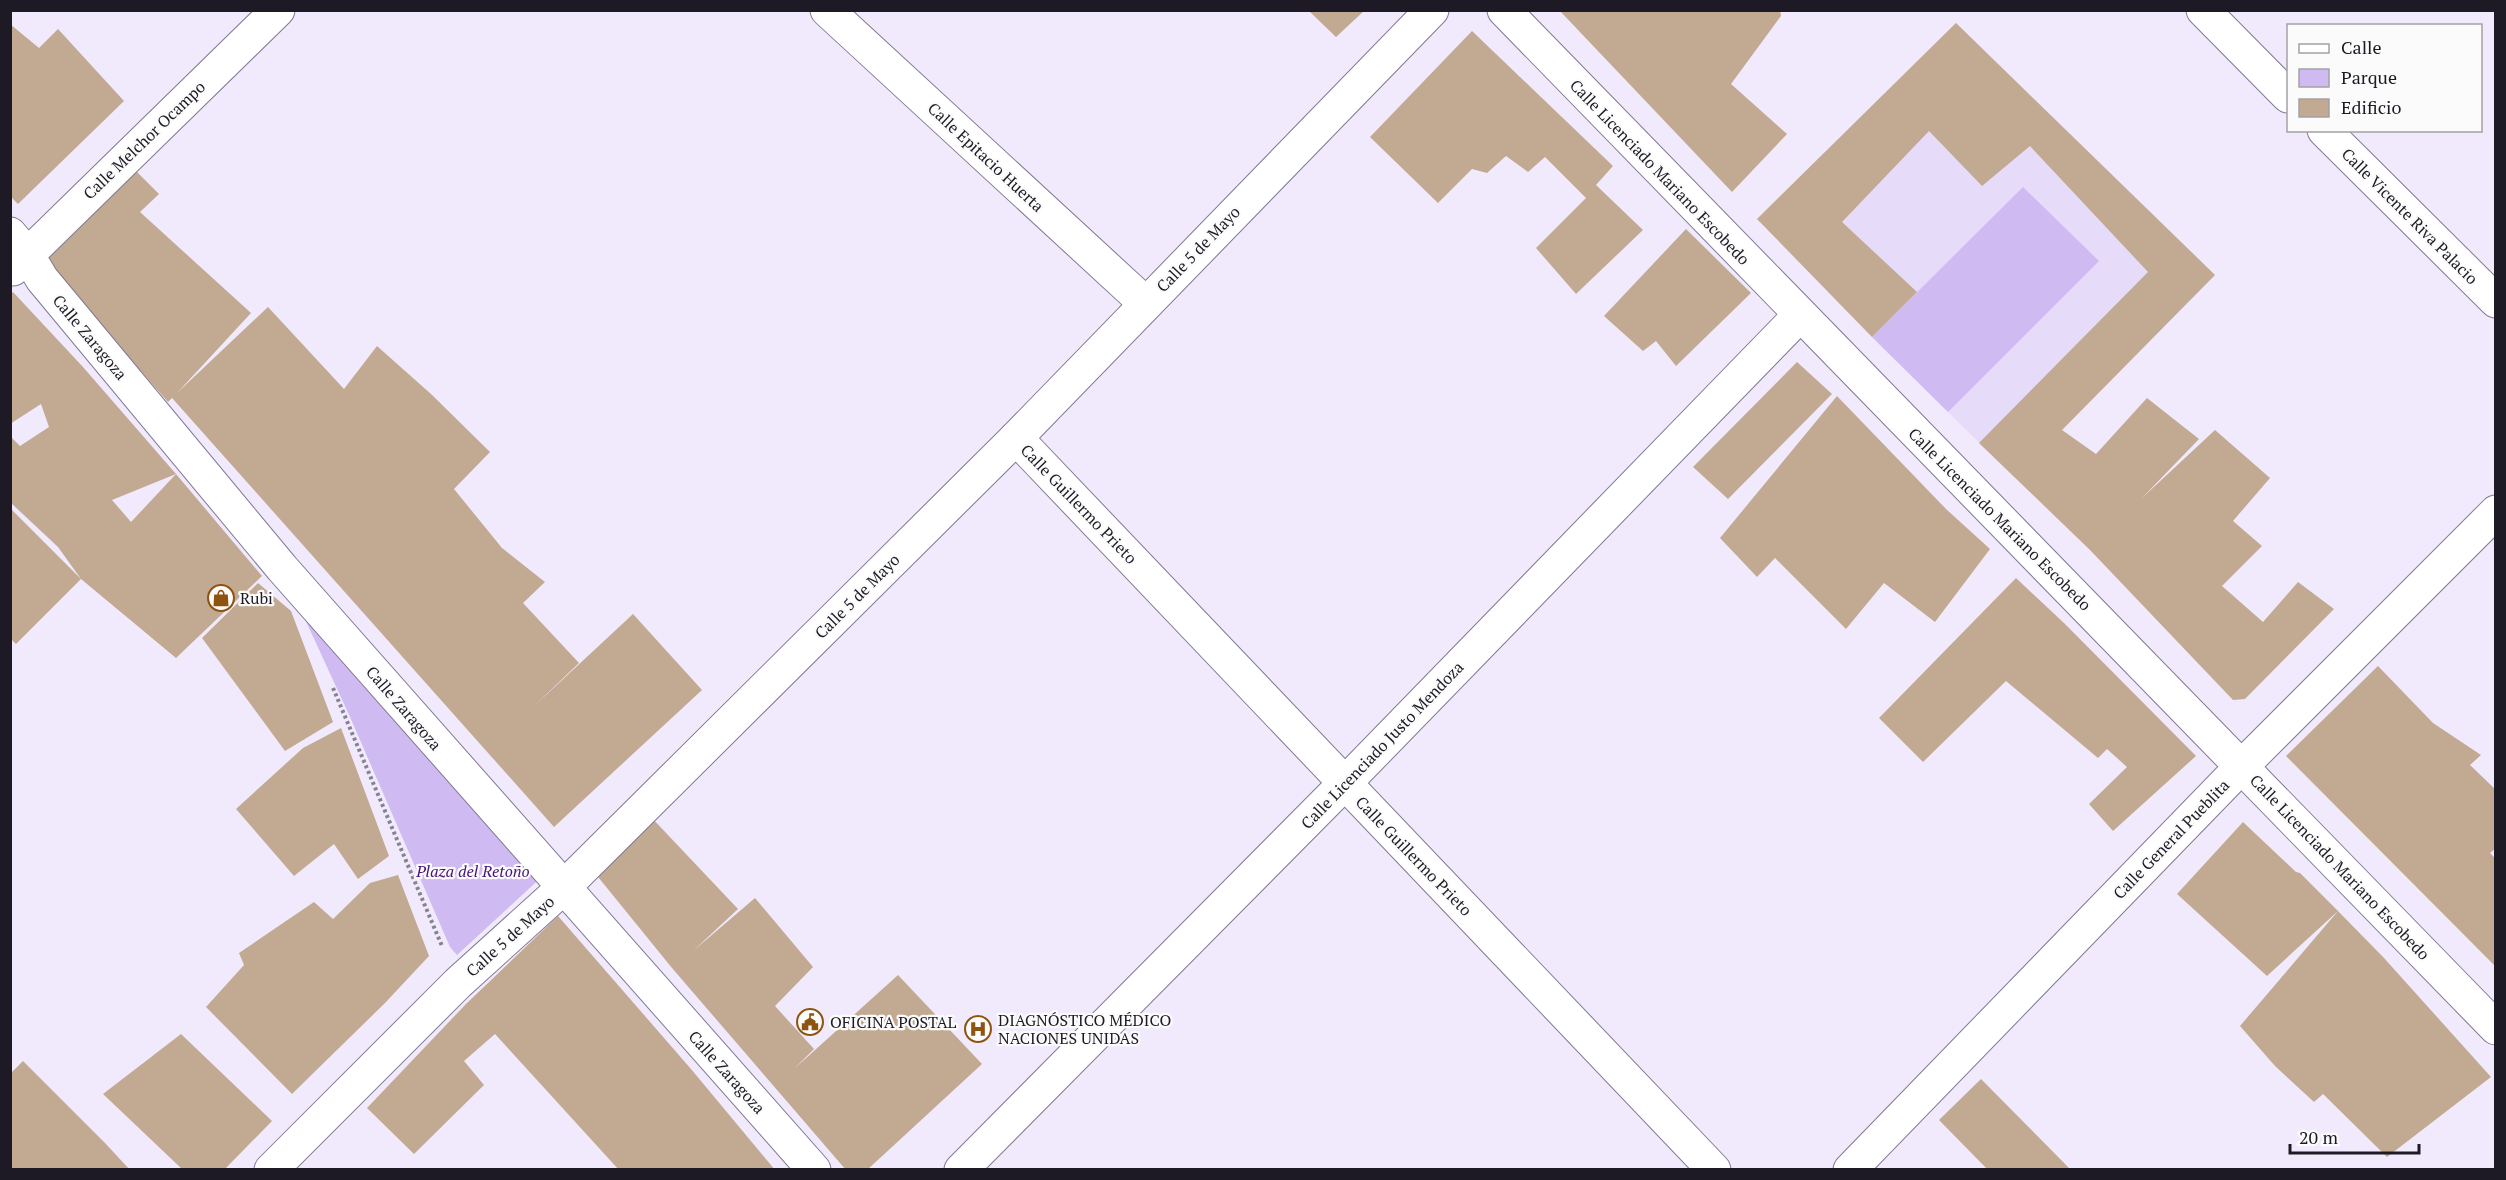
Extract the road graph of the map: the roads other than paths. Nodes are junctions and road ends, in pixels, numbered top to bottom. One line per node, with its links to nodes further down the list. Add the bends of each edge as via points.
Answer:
1 (278, 10): 8 (street, Calle Melchor Ocampo)
2 (827, 10): 10 (street, Calle Epitacio Huerta)
3 (1432, 10): 10 (street, Calle 5 de Mayo)
4 (1504, 10): 11 (street, Calle Licenciado Mariano Escobedo)
5 (2203, 10): 6 (street)
6 (2287, 94)
7 (2326, 132): 9 (street, Calle Vicente Riva Palacio)
8 (16, 253): 16 (street, Calle Zaragoza, via 42,279 282,568)
9 (2496, 301)
10 (1145, 303): 12 (street, Calle 5 de Mayo)
11 (1799, 316): 14 (street, Calle Licenciado Mariano Escobedo); 15 (street, Calle Licenciado Justo Mendoza)
12 (1016, 438): 15 (street, Calle Guillermo Prieto); 16 (street, Calle 5 de Mayo)
13 (2496, 512): 14 (street, Calle General Pueblita)
14 (2242, 766): 17 (street, Calle Licenciado Mariano Escobedo); 22 (street, Calle General Pueblita)
15 (1344, 784): 20 (street, Calle Licenciado Justo Mendoza); 21 (street, Calle Guillermo Prieto)
16 (563, 888): 18 (street, Calle 5 de Mayo, via 458,983); 19 (street, Calle Zaragoza)
17 (2496, 1028)
18 (271, 1170)
19 (814, 1170)
20 (961, 1170)
21 (1714, 1170)
22 (1850, 1170)

